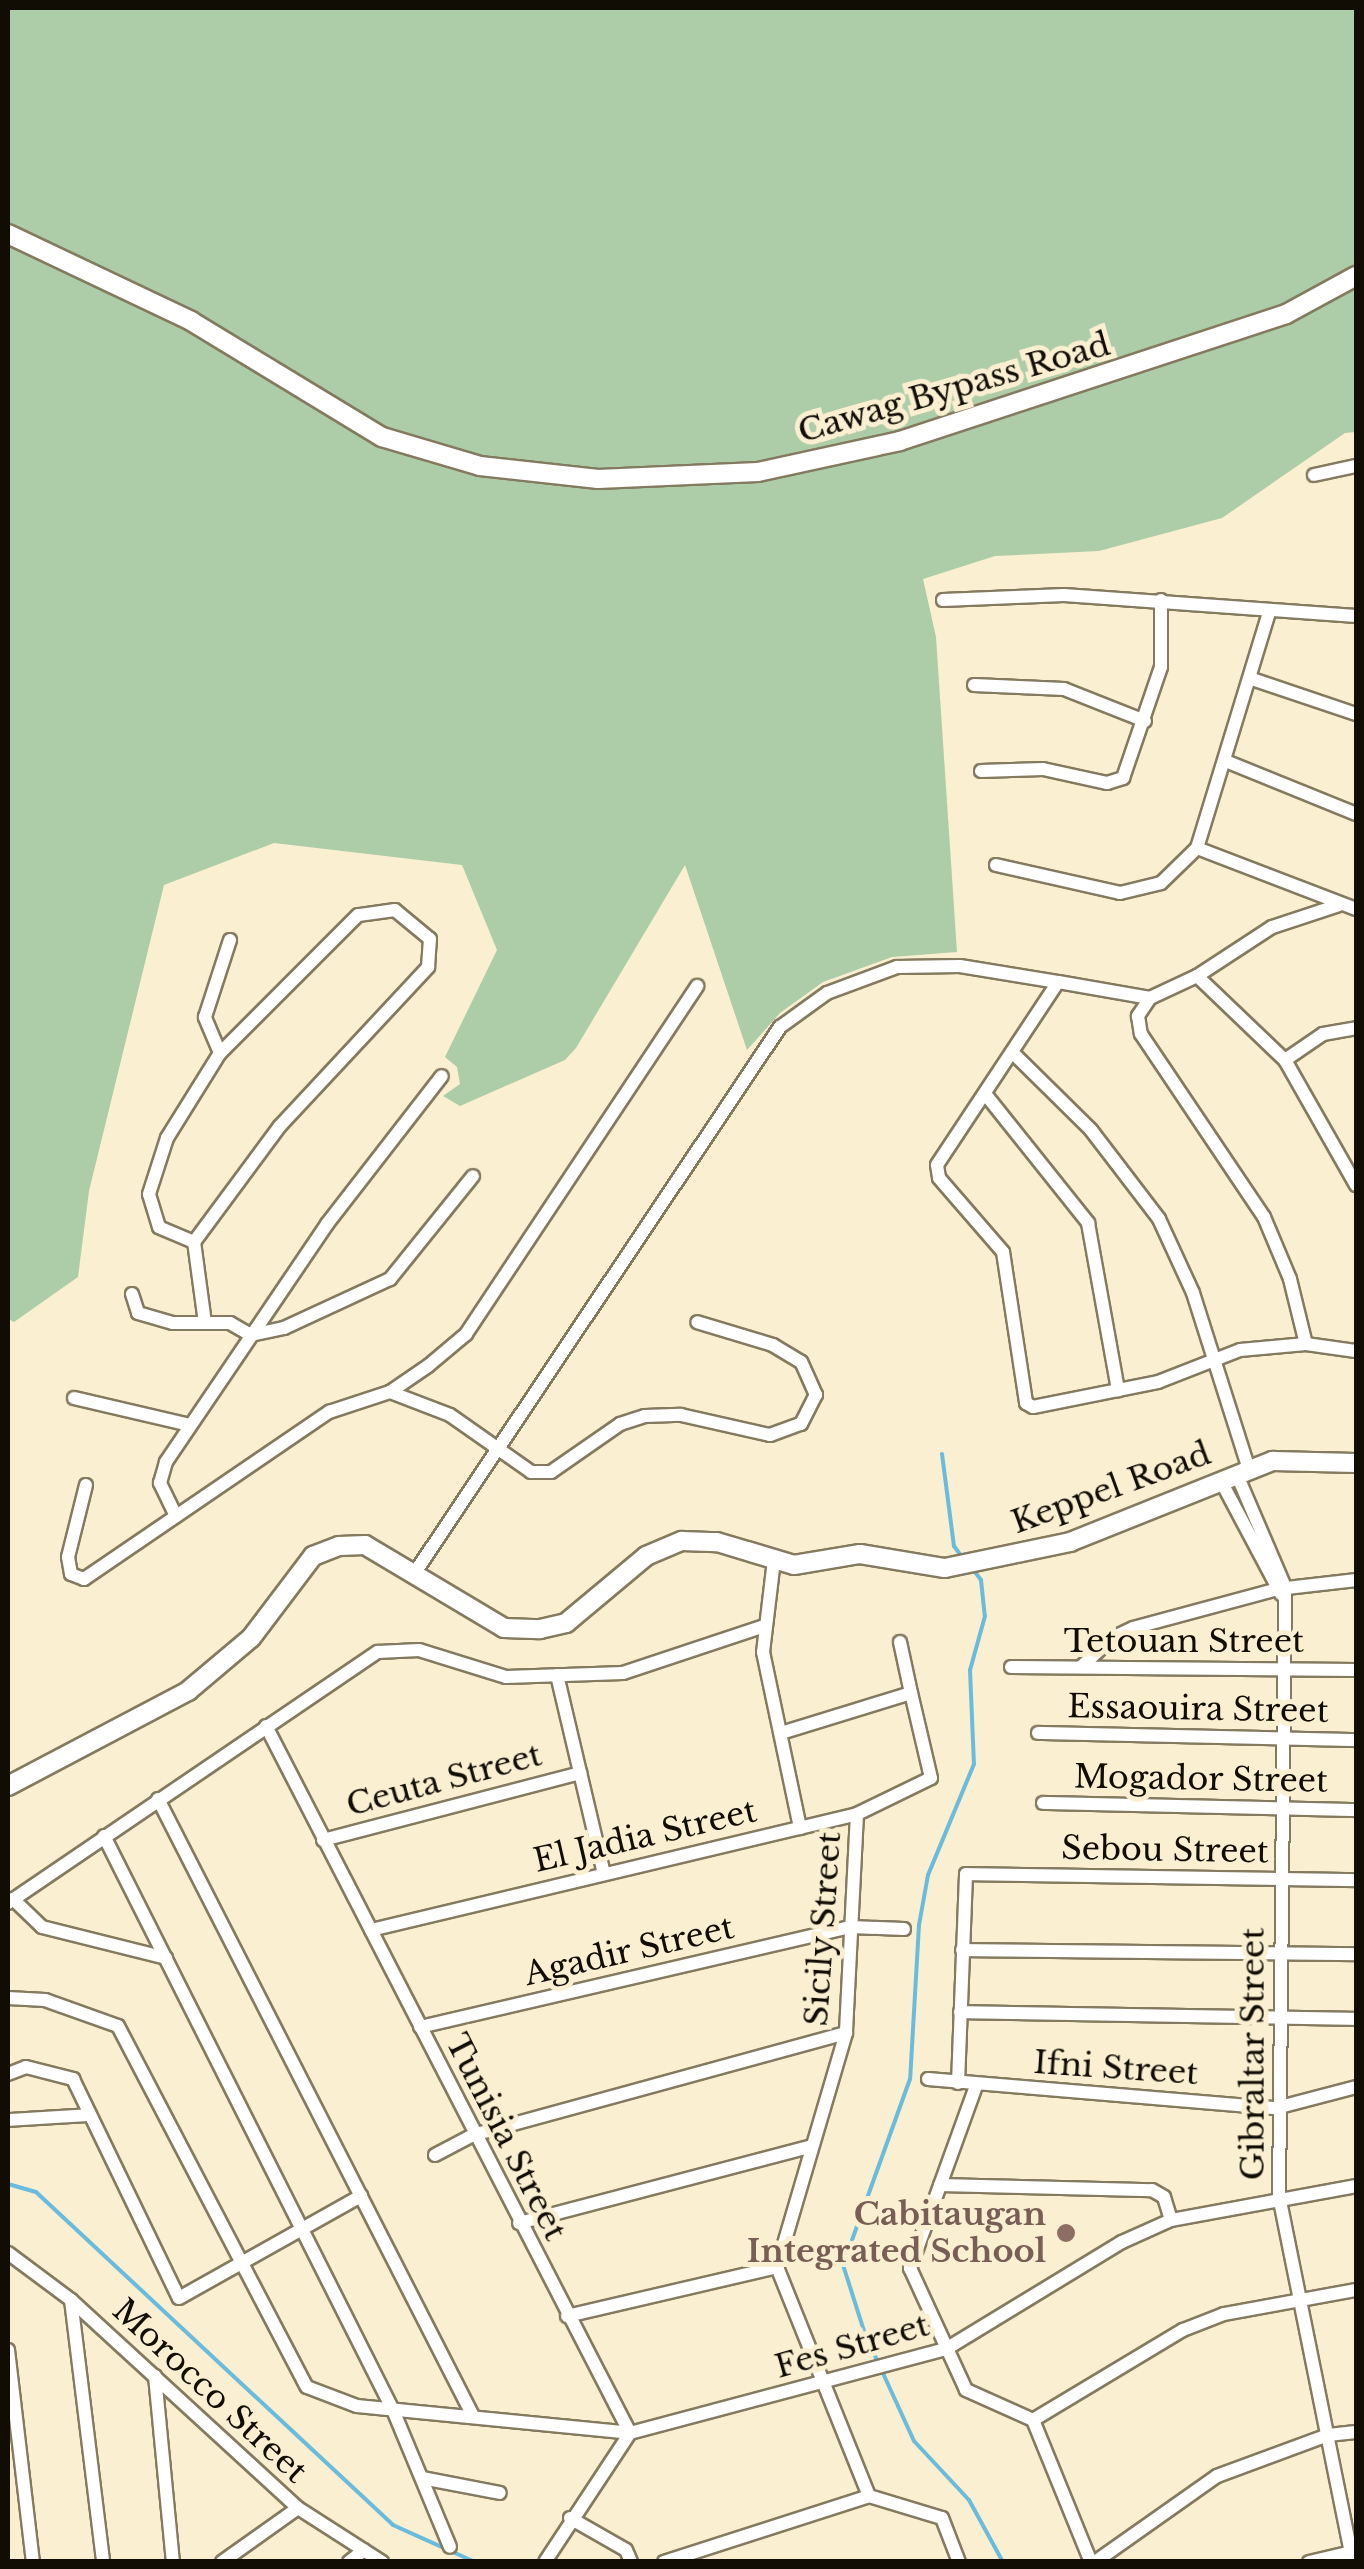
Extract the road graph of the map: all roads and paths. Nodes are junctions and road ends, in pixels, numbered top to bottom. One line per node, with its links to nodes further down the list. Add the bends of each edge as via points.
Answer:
1 (8, 234): 2 (street, Cawag Bypass Road, via 190,322 382,437 480,466 598,479 758,472 900,441 1268,320)
2 (1356, 276)
3 (1356, 466): 4 (street)
4 (1314, 476)
5 (943, 600): 6 (street)
6 (1161, 600): 7 (street); 14 (street, via 1162,656)
7 (1269, 612): 8 (street); 9 (street)
8 (1356, 616)
9 (1252, 679): 12 (street); 15 (street)
10 (974, 685): 14 (street, via 1064,689)
11 (1356, 705): 12 (street)
12 (1336, 706): 13 (street)
13 (1356, 714)
14 (1145, 722): 16 (street, via 1128,770 1114,782 1043,769)
15 (1228, 762): 17 (street); 18 (street)
16 (981, 771)
17 (1356, 814)
18 (1198, 848): 19 (street, via 1161,883 1120,893); 20 (street)
19 (996, 865)
20 (1339, 905): 21 (street); 23 (street, via 1272,927)
21 (1356, 909)
22 (230, 940): 28 (street, via 205,1017)
23 (1197, 976): 26 (street); 30 (street)
24 (1058, 982): 26 (street); 29 (street); 47 (street, via 960,966 898,968 827,993 780,1026)
25 (697, 986): 44 (street, via 466,1334)
26 (1150, 998): 40 (street, via 1139,1012 1138,1028 1264,1216 1290,1279)
27 (1356, 1028): 30 (street, via 1323,1034)
28 (220, 1052): 35 (street, via 167,1138 148,1194 159,1227); 35 (street, via 358,915 395,910 430,939 428,967 278,1127)
29 (1014, 1054): 32 (street); 42 (street, via 1091,1130 1160,1219)
30 (1286, 1060): 34 (street)
31 (442, 1076): 39 (street)
32 (986, 1094): 43 (street, via 1092,1234); 43 (street, via 936,1172 1003,1252 1026,1403 1033,1408)
33 (473, 1176): 39 (street, via 390,1279 339,1307)
34 (1356, 1185)
35 (194, 1242): 38 (street)
36 (132, 1294): 38 (street, via 138,1313 173,1324)
37 (697, 1322): 47 (street, via 761,1341 801,1362 815,1388 808,1416 793,1430 770,1435 681,1415 645,1416 620,1424 551,1472 530,1472)
38 (205, 1323): 39 (street, via 230,1323)
39 (251, 1336): 46 (street)
40 (1306, 1344): 41 (street); 42 (street)
41 (1356, 1350)
42 (1214, 1356): 43 (street, via 1158,1382); 49 (street)
43 (1118, 1390)
44 (390, 1392): 47 (street, via 450,1416); 51 (street, via 329,1412)
45 (74, 1398): 46 (street)
46 (190, 1425): 51 (street, via 160,1483)
47 (498, 1450): 53 (street)
48 (1356, 1463): 49 (street, Keppel Road, via 1284,1458)
49 (1236, 1475): 52 (street, Keppel Road, via 1092,1534 979,1564 920,1568 860,1554 809,1565); 55 (street)
50 (86, 1484): 51 (street, via 68,1558 72,1574 84,1579)
51 (176, 1516)
52 (774, 1560): 53 (street, Keppel Road, via 706,1540 670,1544 566,1623 540,1629 504,1628); 56 (street)
53 (416, 1571): 70 (street, Keppel Road, via 366,1544 314,1556 222,1666 188,1691)
54 (1356, 1580): 55 (street)
55 (1283, 1592): 59 (street, via 1133,1628); 60 (street, Gibraltar Street)
56 (764, 1626): 62 (street, via 623,1673); 65 (street, via 766,1674)
57 (900, 1642): 63 (street)
58 (1011, 1667): 59 (street, Tetouan Street)
59 (1081, 1667): 60 (street, Tetouan Street)
60 (1285, 1669): 61 (street, Tetouan Street); 67 (street, Gibraltar Street)
61 (1356, 1670)
62 (557, 1676): 64 (street, via 506,1677 401,1648 362,1660); 69 (street)
63 (911, 1692): 65 (street); 75 (street, El Jadia Street, via 928,1782)
64 (266, 1726): 71 (street); 78 (street, Tunisia Street)
65 (780, 1733): 76 (street)
66 (1038, 1733): 67 (street, Essaouira Street)
67 (1284, 1740): 68 (street, Essaouira Street); 73 (street, Gibraltar Street)
68 (1356, 1740)
69 (580, 1773): 78 (street, Ceuta Street); 79 (street)
70 (8, 1786)
71 (158, 1799): 77 (street); 109 (street)
72 (1044, 1803): 73 (street, Mogador Street)
73 (1283, 1810): 74 (street, Mogador Street); 80 (street, Gibraltar Street)
74 (1356, 1810)
75 (858, 1814): 76 (street, El Jadia Street); 83 (street, Sicily Street)
76 (800, 1828): 79 (street, El Jadia Street)
77 (104, 1836): 82 (street); 89 (street)
78 (323, 1840): 85 (street, Tunisia Street)
79 (604, 1874): 85 (street, El Jadia Street)
80 (1281, 1880): 81 (street, Sebou Street); 86 (street, Sebou Street, via 972,1873 962,1880); 88 (street, Gibraltar Street)
81 (1356, 1880)
82 (10, 1901): 89 (street, via 42,1927)
83 (851, 1927): 84 (street, Agadir Street); 94 (street, Agadir Street); 95 (street, Sicily Street)
84 (904, 1929)
85 (370, 1930): 94 (street, Tunisia Street)
86 (962, 1950): 88 (street); 91 (street)
87 (1356, 1954): 88 (street)
88 (1280, 1955): 92 (street, Gibraltar Street)
89 (166, 1958): 113 (street)
90 (8, 1998): 115 (street, via 45,2000 118,2026)
91 (960, 2012): 92 (street); 98 (street)
92 (1279, 2019): 93 (street); 101 (street, Gibraltar Street)
93 (1356, 2019)
94 (420, 2027): 104 (street, Tunisia Street)
95 (846, 2034): 104 (street); 105 (street, Sicily Street)
96 (8, 2074): 102 (street, via 26,2067 73,2080)
97 (928, 2080): 98 (street, Ifni Street)
98 (958, 2084): 99 (street, Ifni Street)
99 (976, 2086): 101 (street, Ifni Street); 107 (street)
100 (1356, 2087): 101 (street, Ifni Street)
101 (1276, 2108): 110 (street, Gibraltar Street)
102 (90, 2115): 103 (street); 115 (street, via 179,2298)
103 (8, 2120)
104 (473, 2135): 106 (street); 112 (street, Tunisia Street)
105 (812, 2146): 112 (street); 116 (street, Sicily Street)
106 (435, 2155)
107 (940, 2184): 111 (street, via 1152,2190 1164,2196); 121 (street, via 909,2265)
108 (1356, 2186): 110 (street, Fes Street)
109 (361, 2196): 113 (street); 126 (street)
110 (1280, 2196): 111 (street, Fes Street); 119 (street, Gibraltar Street)
111 (1172, 2220): 121 (street, Fes Street, via 1084,2264)
112 (519, 2223): 120 (street, Tunisia Street)
113 (302, 2228): 115 (street); 125 (street)
114 (8, 2253): 118 (street, Morocco Street)
115 (242, 2262): 125 (street, via 306,2387)
116 (777, 2267): 120 (street); 124 (street)
117 (1356, 2290): 119 (street)
118 (71, 2300): 123 (street, Morocco Street); 140 (street)
119 (1297, 2300): 127 (street, via 1183,2330); 130 (street, Gibraltar Street)
120 (567, 2316): 129 (street, Tunisia Street)
121 (946, 2349): 124 (street, Fes Street); 127 (street, via 966,2390)
122 (8, 2350): 139 (street)
123 (155, 2376): 134 (street, Morocco Street); 141 (street)
124 (825, 2385): 129 (street, Fes Street); 133 (street)
125 (393, 2410): 126 (street); 131 (street)
126 (473, 2416): 129 (street)
127 (1032, 2420): 149 (street)
128 (1356, 2432): 130 (street)
129 (630, 2433): 135 (street)
130 (1328, 2435): 138 (street, Gibraltar Street); 149 (street, via 1217,2476)
131 (422, 2478): 132 (street); 136 (street)
132 (500, 2493)
133 (869, 2496): 147 (street); 148 (street, via 942,2518)
134 (298, 2508): 137 (street, Morocco Street); 142 (street)
135 (570, 2518): 145 (street); 146 (street, via 626,2550)
136 (450, 2546)
137 (364, 2550): 143 (street); 144 (street, Morocco Street)
138 (1353, 2555): 150 (street)
139 (33, 2562)
140 (103, 2562)
141 (172, 2562)
142 (222, 2562)
143 (349, 2562)
144 (382, 2562)
145 (545, 2562)
146 (631, 2562)
147 (664, 2562)
148 (959, 2562)
149 (1093, 2562)
150 (1308, 2562)

